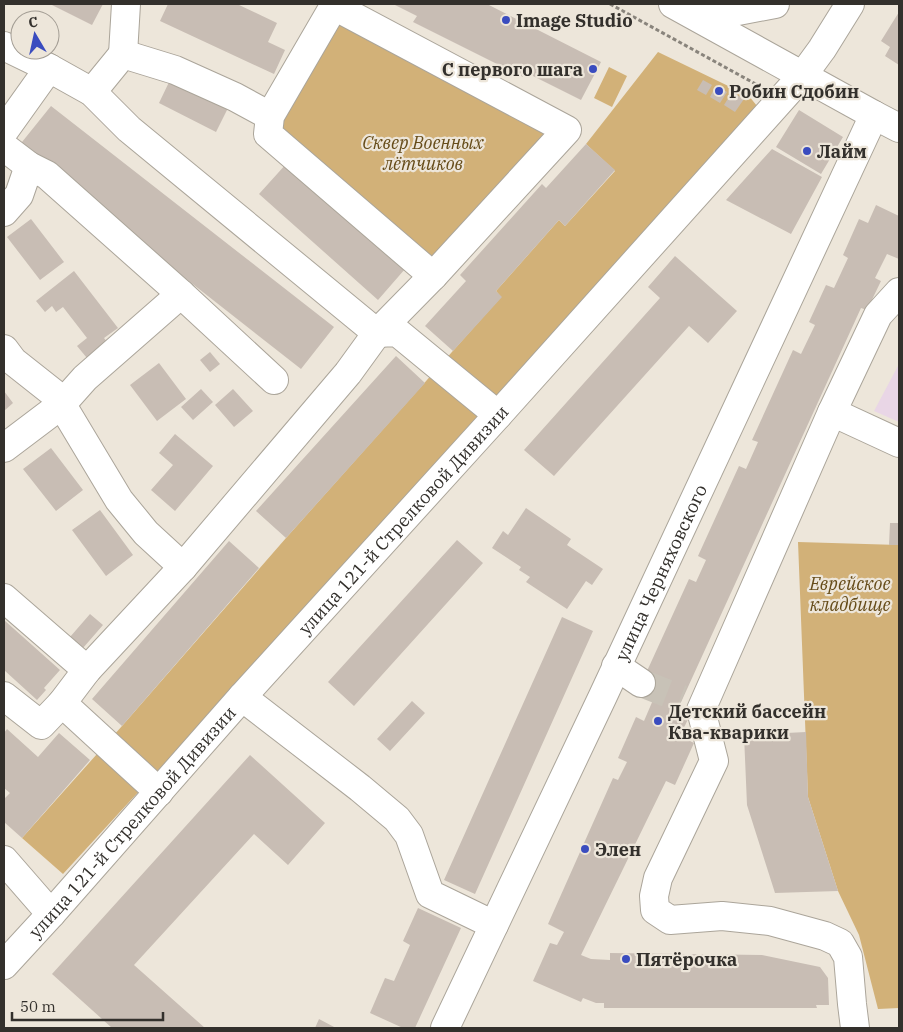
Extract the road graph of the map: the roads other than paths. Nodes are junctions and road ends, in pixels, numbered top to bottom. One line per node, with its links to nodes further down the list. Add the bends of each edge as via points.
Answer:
1 (126, 4): 8 (street)
2 (673, 4): 10 (street)
3 (700, 4): 4 (street, via 738,11)
4 (775, 4)
5 (850, 4): 10 (street, улица 121-й Стрелковой Дивизии)
6 (334, 5): 13 (street); 19 (street, via 567,130)
7 (4, 46): 9 (street)
8 (123, 54): 11 (street); 13 (street, via 175,70)
9 (49, 68): 11 (street); 15 (street)
10 (803, 75): 12 (street); 27 (street, улица 121-й Стрелковой Дивизии)
11 (92, 92): 22 (street, via 129,129)
12 (874, 115): 14 (street); 32 (street, улица Черняховского)
13 (270, 116): 19 (street, via 268,134)
14 (899, 128)
15 (4, 131)
16 (4, 147): 17 (street)
17 (30, 166): 18 (street, via 19,195); 21 (street, via 48,175)
18 (4, 212)
19 (433, 276): 22 (street)
20 (899, 292): 26 (street, via 878,315)
21 (181, 294): 24 (street); 25 (street, via 85,378)
22 (376, 333): 27 (street, via 397,332); 30 (street, via 348,373)
23 (4, 349): 25 (street, via 13,361 56,395)
24 (274, 380)
25 (61, 405): 29 (street); 30 (street, via 119,500 146,533)
26 (832, 412): 28 (street); 44 (street, via 692,705 714,761 658,878 654,896 655,910 670,920 722,916 770,921 840,943 848,957)
27 (498, 415): 35 (street, улица 121-й Стрелковой Дивизии)
28 (899, 443)
29 (4, 448)
30 (183, 567): 33 (street)
31 (4, 598): 33 (street)
32 (616, 666): 34 (street); 41 (street, улица Черняховского)
33 (87, 670): 36 (street)
34 (642, 683)
35 (242, 697): 38 (street, улица 121-й Стрелковой Дивизии); 41 (street, via 397,819 409,835 430,894)
36 (62, 703): 37 (street, via 40,725); 38 (street)
37 (7, 704)
38 (159, 792): 40 (street, улица 121-й Стрелковой Дивизии)
39 (4, 860): 40 (street)
40 (51, 914): 42 (street, улица 121-й Стрелковой Дивизии)
41 (494, 925): 43 (street, улица Черняховского)
42 (4, 965)
43 (445, 1028)
44 (856, 1028)

